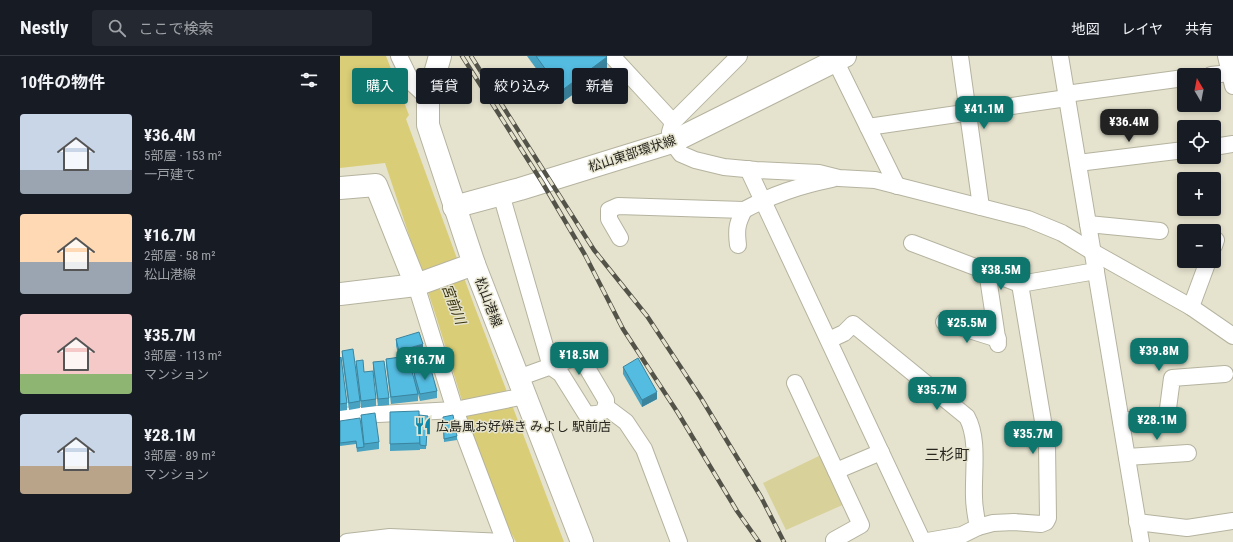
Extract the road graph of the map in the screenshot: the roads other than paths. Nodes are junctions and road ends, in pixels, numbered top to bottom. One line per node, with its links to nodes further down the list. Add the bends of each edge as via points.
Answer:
1 (399, 56): 13 (street)
2 (440, 56): 9 (main road, 松山港線)
3 (612, 56): 18 (street)
4 (739, 56): 18 (street)
5 (960, 56): 16 (street)
6 (1060, 56): 14 (street)
7 (1226, 56): 12 (street)
8 (838, 57): 17 (street); 18 (main road, 松山東部環状線)
9 (437, 68)
10 (1221, 77): 12 (street)
11 (1177, 79): 14 (street)
12 (1231, 79)
13 (416, 87)
14 (1067, 96): 16 (street); 22 (street)
15 (428, 104): 30 (main road, 松山港線, via 428,124)
16 (967, 113): 17 (street); 29 (street)
17 (868, 127): 25 (street)
18 (672, 132): 23 (street, via 681,154 695,160); 27 (main road, 松山東部環状線)
19 (1233, 144): 20 (street)
20 (1221, 145)
21 (1177, 151): 22 (street)
22 (1078, 163): 32 (street)
23 (748, 169): 24 (street, via 819,173); 28 (street)
24 (839, 178): 25 (street, via 875,180); 28 (street, via 787,190)
25 (897, 186): 29 (street)
26 (340, 188): 42 (main road, via 376,185)
27 (501, 194): 30 (main road, 松山東部環状線); 49 (street)
28 (763, 200): 31 (street); 48 (street)
29 (981, 207): 37 (street, via 1028,219 1062,233)
30 (454, 208): 38 (main road, 松山港線)
31 (744, 210): 34 (street, via 618,206 609,210 609,218); 36 (street, via 737,223)
32 (1088, 224): 33 (street); 37 (street)
33 (1160, 231)
34 (620, 238)
35 (912, 243): 40 (street)
36 (738, 245)
37 (1093, 252): 41 (street); 45 (street)
38 (468, 266): 42 (main road); 52 (main road, 松山港線)
39 (1205, 268): 45 (street)
40 (987, 271): 43 (street); 46 (street, via 998,342)
41 (1096, 271): 43 (street); 56 (street)
42 (420, 283): 44 (main road); 54 (street)
43 (1020, 284): 63 (street, via 1047,445 1048,518 1041,524 993,523)
44 (340, 294)
45 (1191, 306): 47 (street)
46 (944, 322)
47 (1233, 336)
48 (829, 340): 57 (street); 63 (street, via 844,333 853,324 967,417 972,426 974,439 974,498)
49 (551, 367): 52 (street); 53 (street, via 561,374 586,414 595,415 603,412); 53 (street, via 571,359 583,361 606,400)
50 (1224, 374): 56 (street, via 1172,378 1167,416)
51 (795, 383): 60 (street)
52 (518, 391): 54 (street); 66 (main road, 松山港線)
53 (606, 406): 67 (street, via 626,422 644,449)
54 (460, 409): 55 (street); 65 (street)
55 (340, 416)
56 (1121, 421): 59 (street)
57 (881, 452): 60 (street); 69 (street)
58 (1188, 453): 59 (street)
59 (1127, 457): 62 (street)
60 (836, 472): 68 (street, via 861,525 834,540)
61 (1233, 521): 62 (street, via 1187,528)
62 (1137, 522): 70 (street)
63 (978, 528): 69 (street, via 962,536)
64 (347, 542): 65 (street, via 390,537)
65 (505, 542)
66 (582, 542)
67 (679, 542)
68 (835, 542)
69 (923, 542)
70 (1141, 542)

